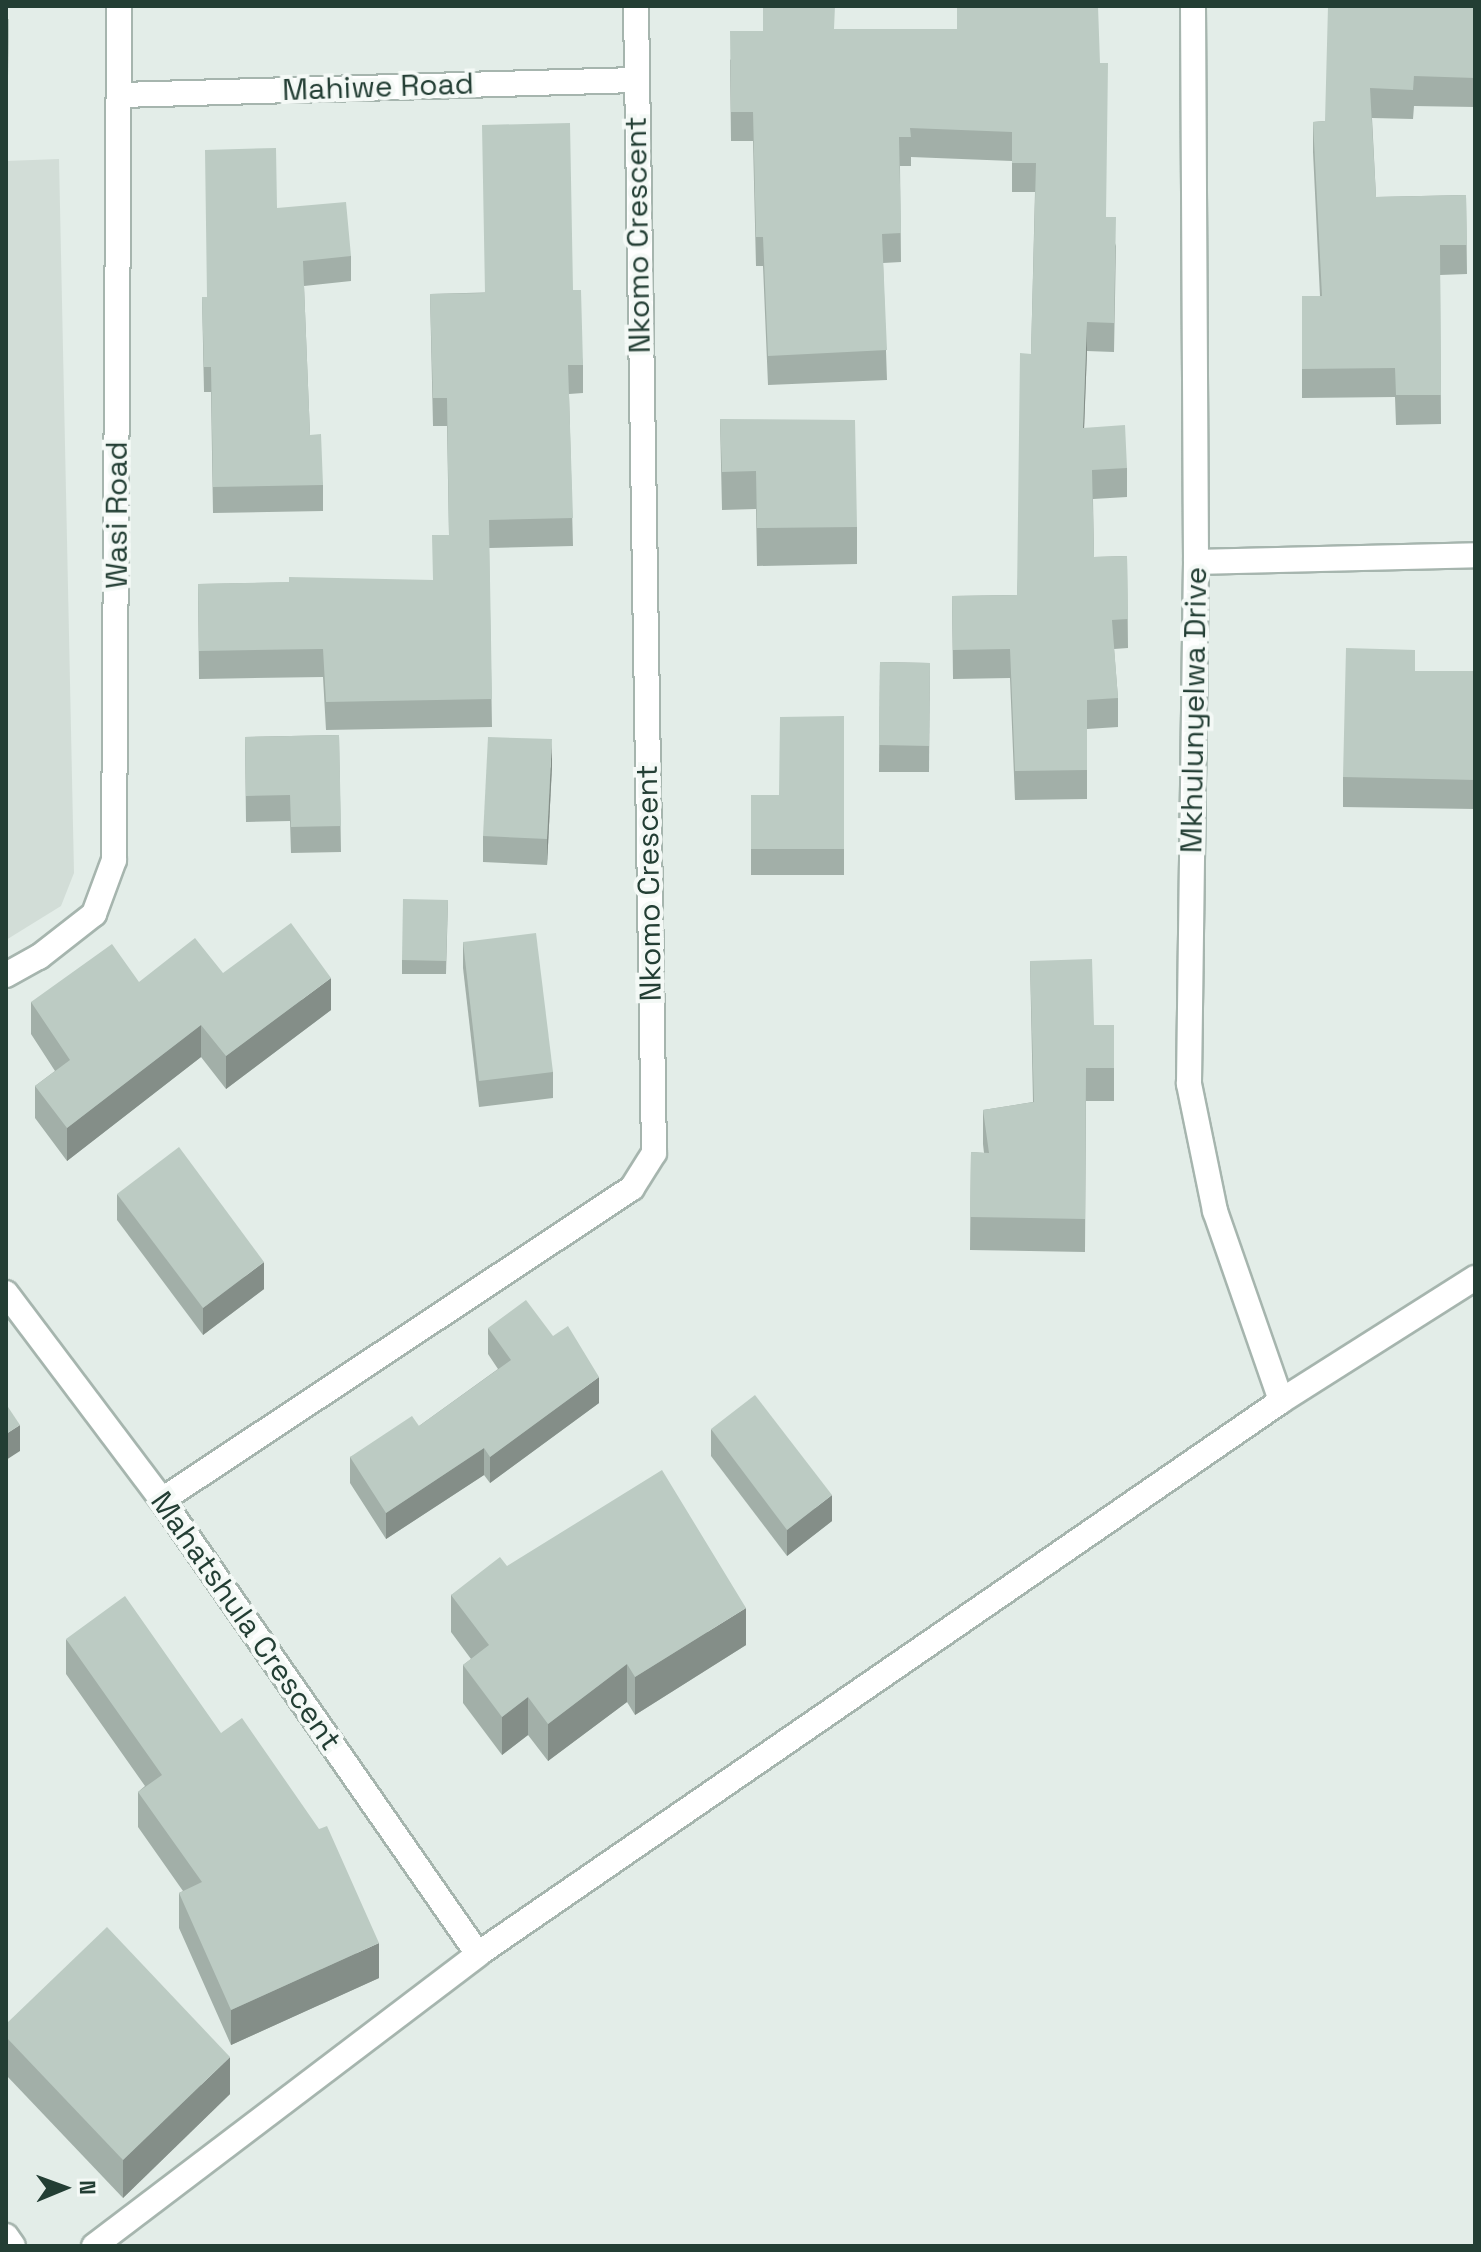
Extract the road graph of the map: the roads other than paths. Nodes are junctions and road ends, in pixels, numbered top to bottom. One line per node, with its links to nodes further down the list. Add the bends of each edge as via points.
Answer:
1 (119, 6): 5 (street, Wasi Road)
2 (636, 6): 4 (street, Nkomo Crescent)
3 (1193, 6): 7 (street, Mkhulunyelwa Drive)
4 (635, 80): 5 (street, Mahiwe Road); 12 (street, Nkomo Crescent, via 654,1153 632,1188)
5 (121, 95): 8 (street, Wasi Road, via 114,860 94,914 39,957)
6 (1475, 555): 7 (street)
7 (1196, 562): 11 (street, Mkhulunyelwa Drive, via 1189,1084 1215,1211)
8 (6, 975)
9 (1475, 1278): 11 (street)
10 (6, 1293): 12 (street, Mahatshula Crescent)
11 (1281, 1401): 13 (street)
12 (162, 1500): 13 (street, Mahatshula Crescent)
13 (478, 1954): 16 (street)
14 (6, 2236): 15 (street)
15 (13, 2246)
16 (94, 2246)

